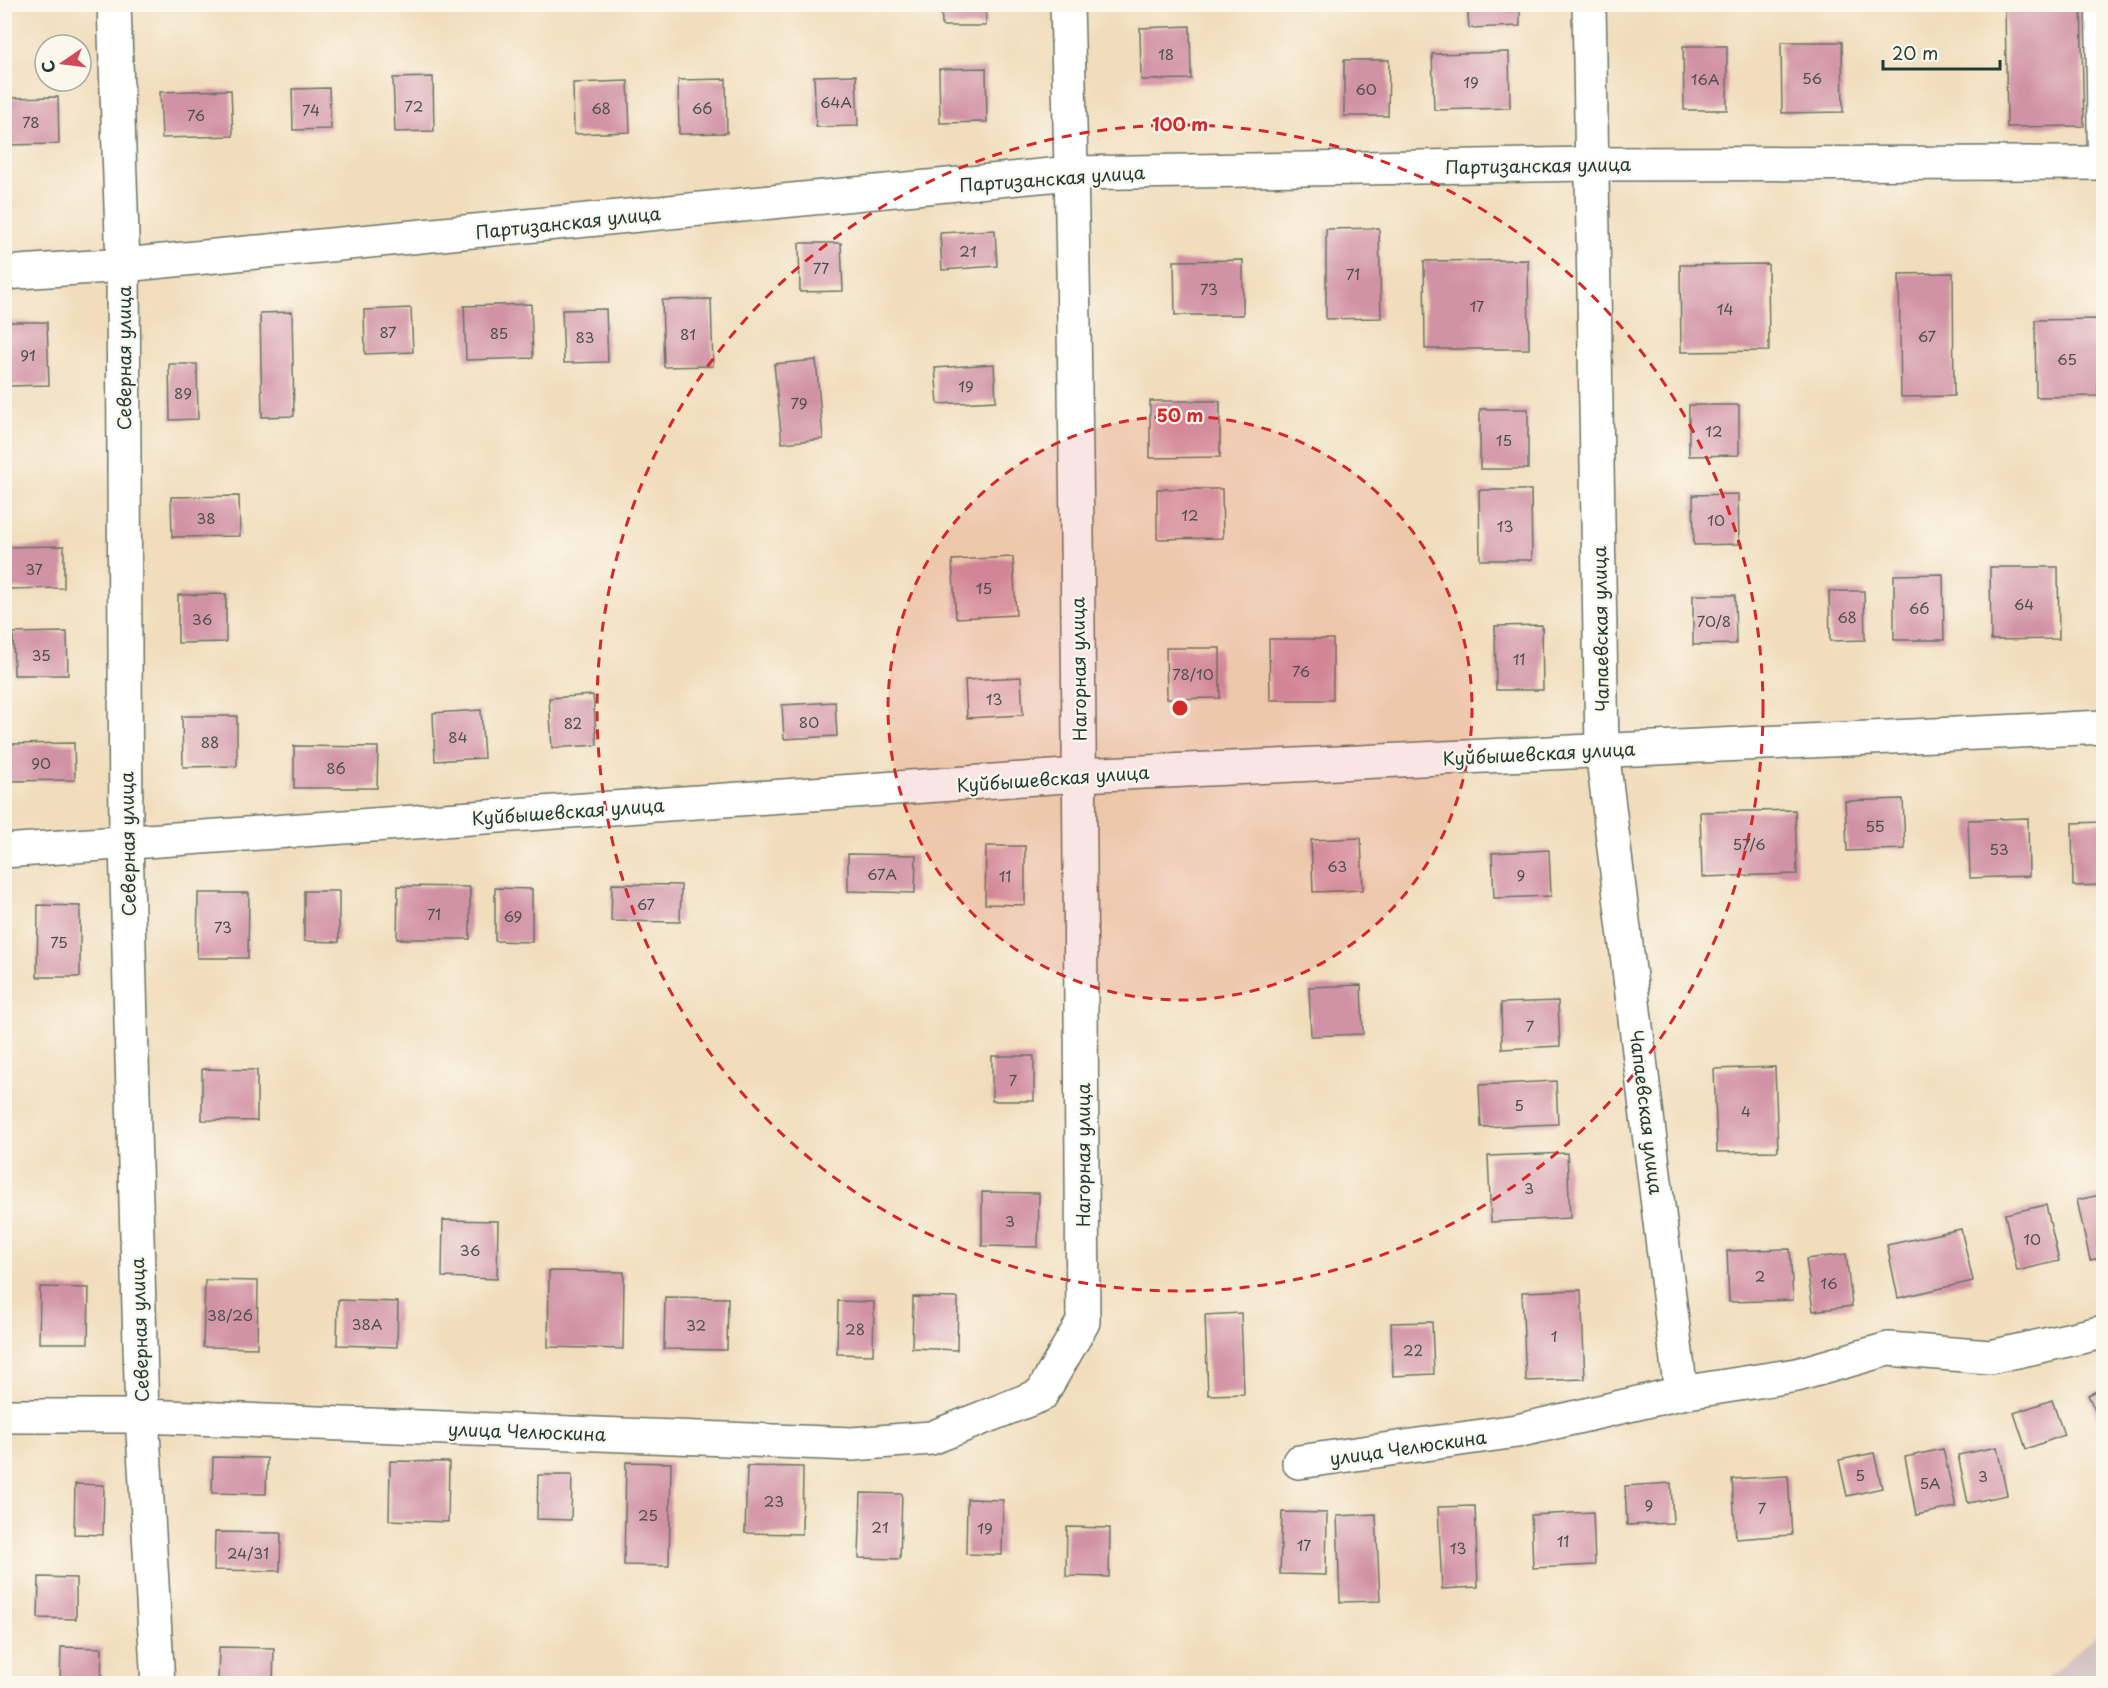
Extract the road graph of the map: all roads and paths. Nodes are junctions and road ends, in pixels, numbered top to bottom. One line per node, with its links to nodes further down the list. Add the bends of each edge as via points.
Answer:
1 (114, 4): 8 (street, Северная улица)
2 (1067, 4): 7 (street, Нагорная улица)
3 (1588, 4): 5 (street, Чапаевская улица)
4 (2095, 4): 6 (lane)
5 (1592, 164): 6 (street, Партизанская улица); 7 (street, Партизанская улица); 11 (street, Чапаевская улица)
6 (2100, 164)
7 (1071, 173): 8 (street, Партизанская улица); 12 (street, Нагорная улица)
8 (123, 266): 9 (street, Партизанская улица); 13 (street, Северная улица)
9 (4, 273)
10 (2103, 727): 11 (street, Куйбышевская улица)
11 (1602, 750): 12 (street, Куйбышевская улица); 16 (street, Чапаевская улица)
12 (1080, 775): 13 (street, Куйбышевская улица); 17 (street, Нагорная улица, via 1083,1322)
13 (126, 842): 14 (street, Куйбышевская улица); 19 (street, Северная улица)
14 (4, 851)
15 (2103, 1332): 16 (street, улица Челюскина, via 1990,1357 1888,1349 1797,1375)
16 (1681, 1393): 20 (street, улица Челюскина, via 1517,1431)
17 (1041, 1395): 19 (street, улица Челюскина, via 931,1438 852,1444)
18 (4, 1416): 19 (street, улица Челюскина)
19 (141, 1416): 21 (street, Северная улица)
20 (1299, 1462)
21 (158, 1683)

